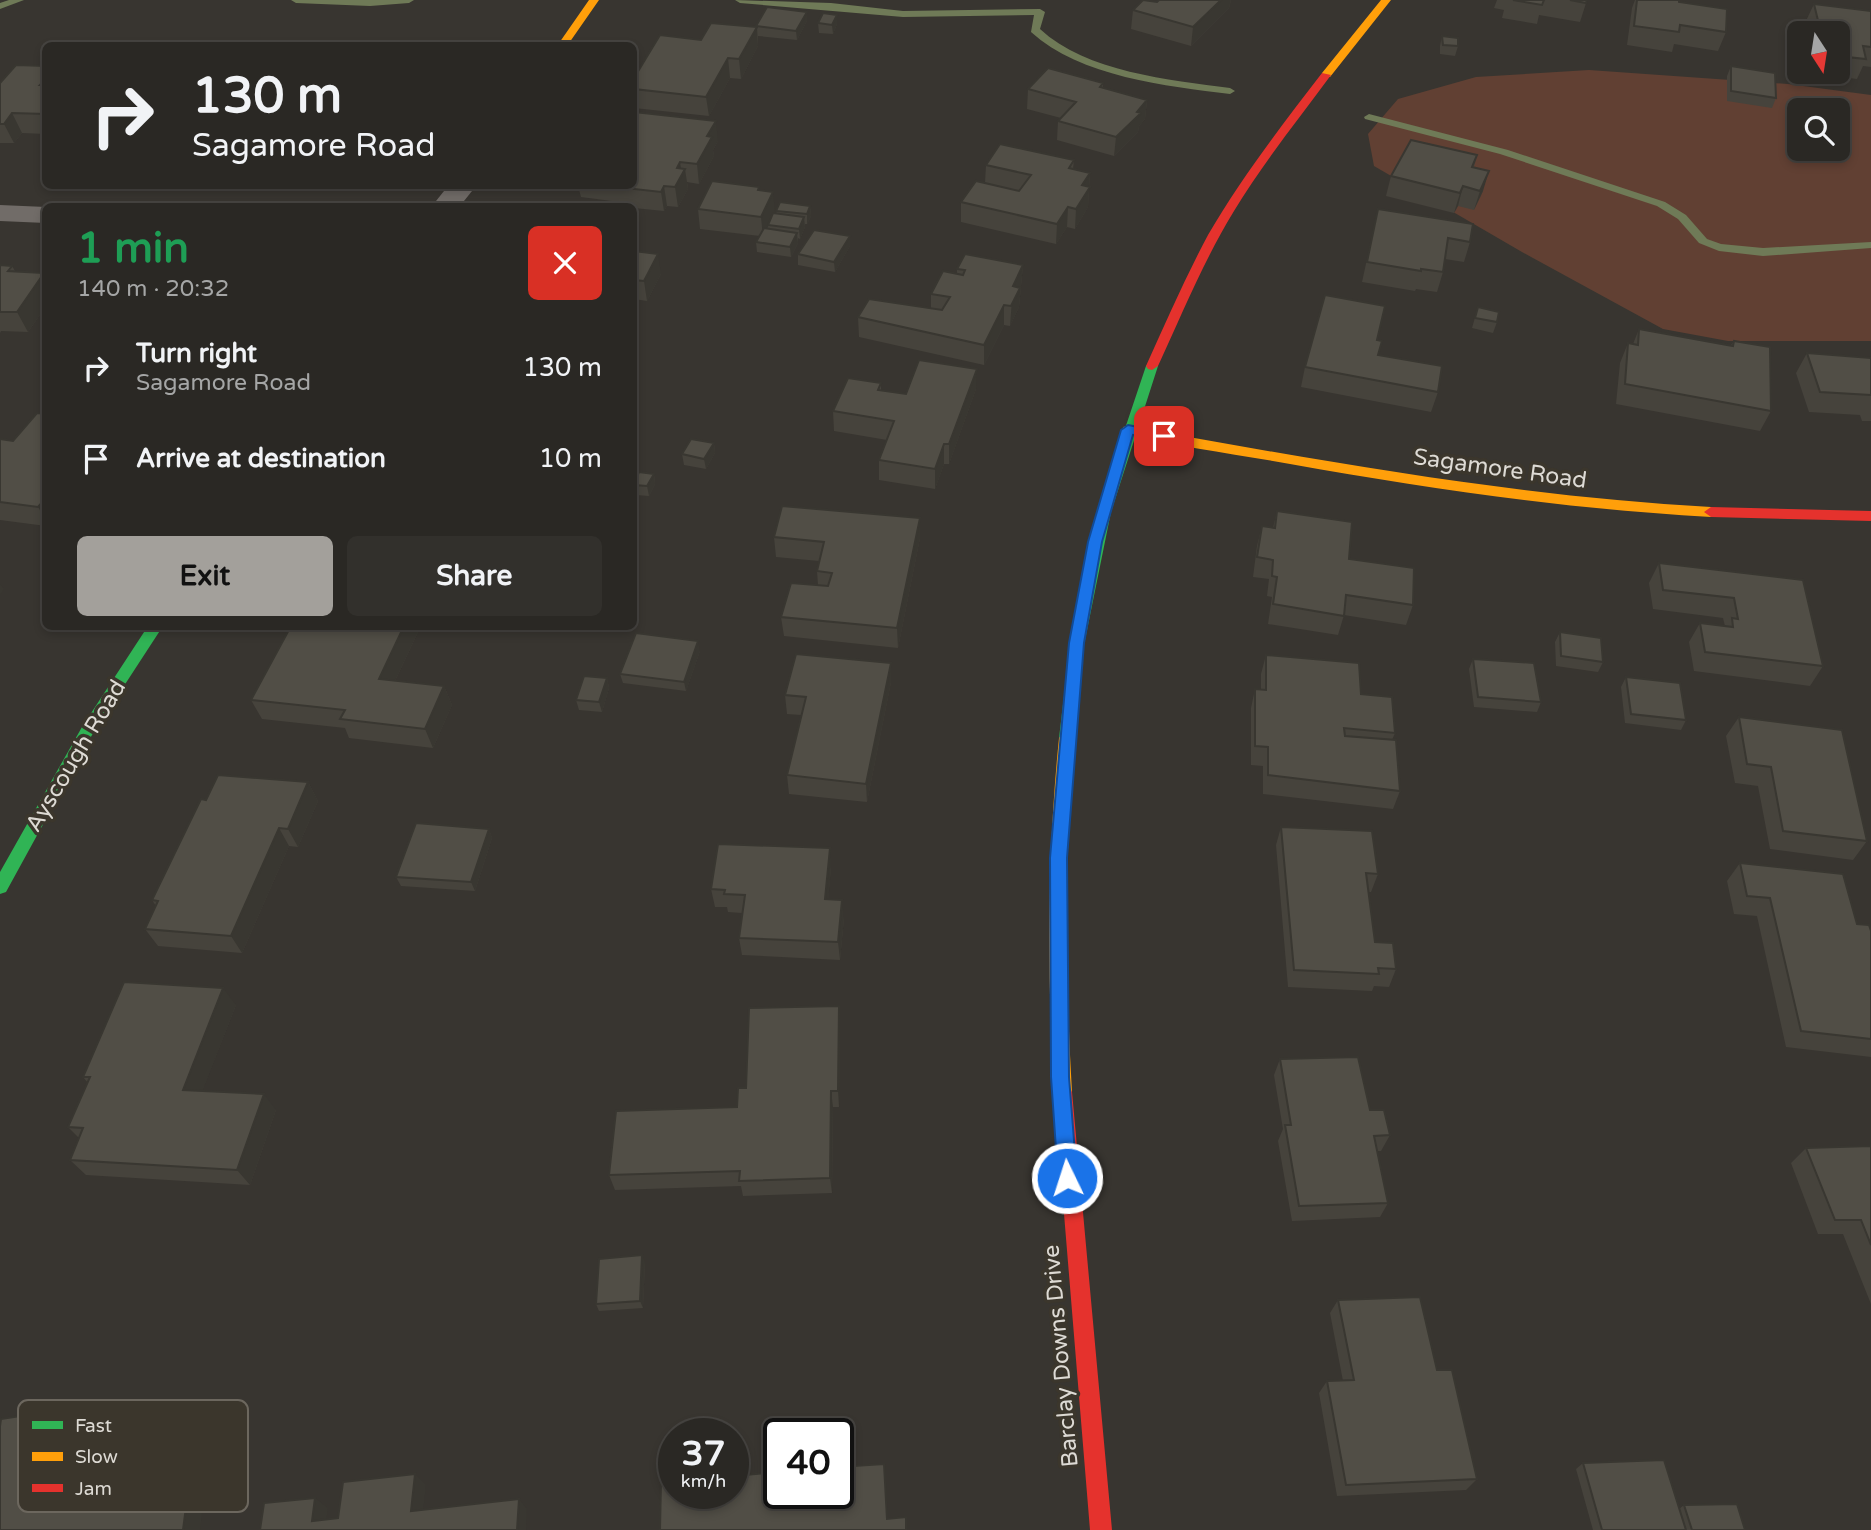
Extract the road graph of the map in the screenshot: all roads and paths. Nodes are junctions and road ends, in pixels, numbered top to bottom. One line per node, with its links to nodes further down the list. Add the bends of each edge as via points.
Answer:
1 (594, 0): 3 (street)
2 (1386, 0): 8 (street, Barclay Downs Drive, via 1282,133 1223,222 1161,342)
3 (565, 42)
4 (460, 189): 5 (street)
5 (448, 203)
6 (0, 213): 7 (street)
7 (42, 215)
8 (1128, 430): 9 (street, Sagamore Road, via 1406,480 1584,504); 12 (street, Barclay Downs Drive, via 1087,579 1071,689 1059,858 1060,1077)
9 (1871, 516)
10 (153, 630): 11 (street, Ayscough Road, via 87,731)
11 (0, 887)
12 (1101, 1530)

